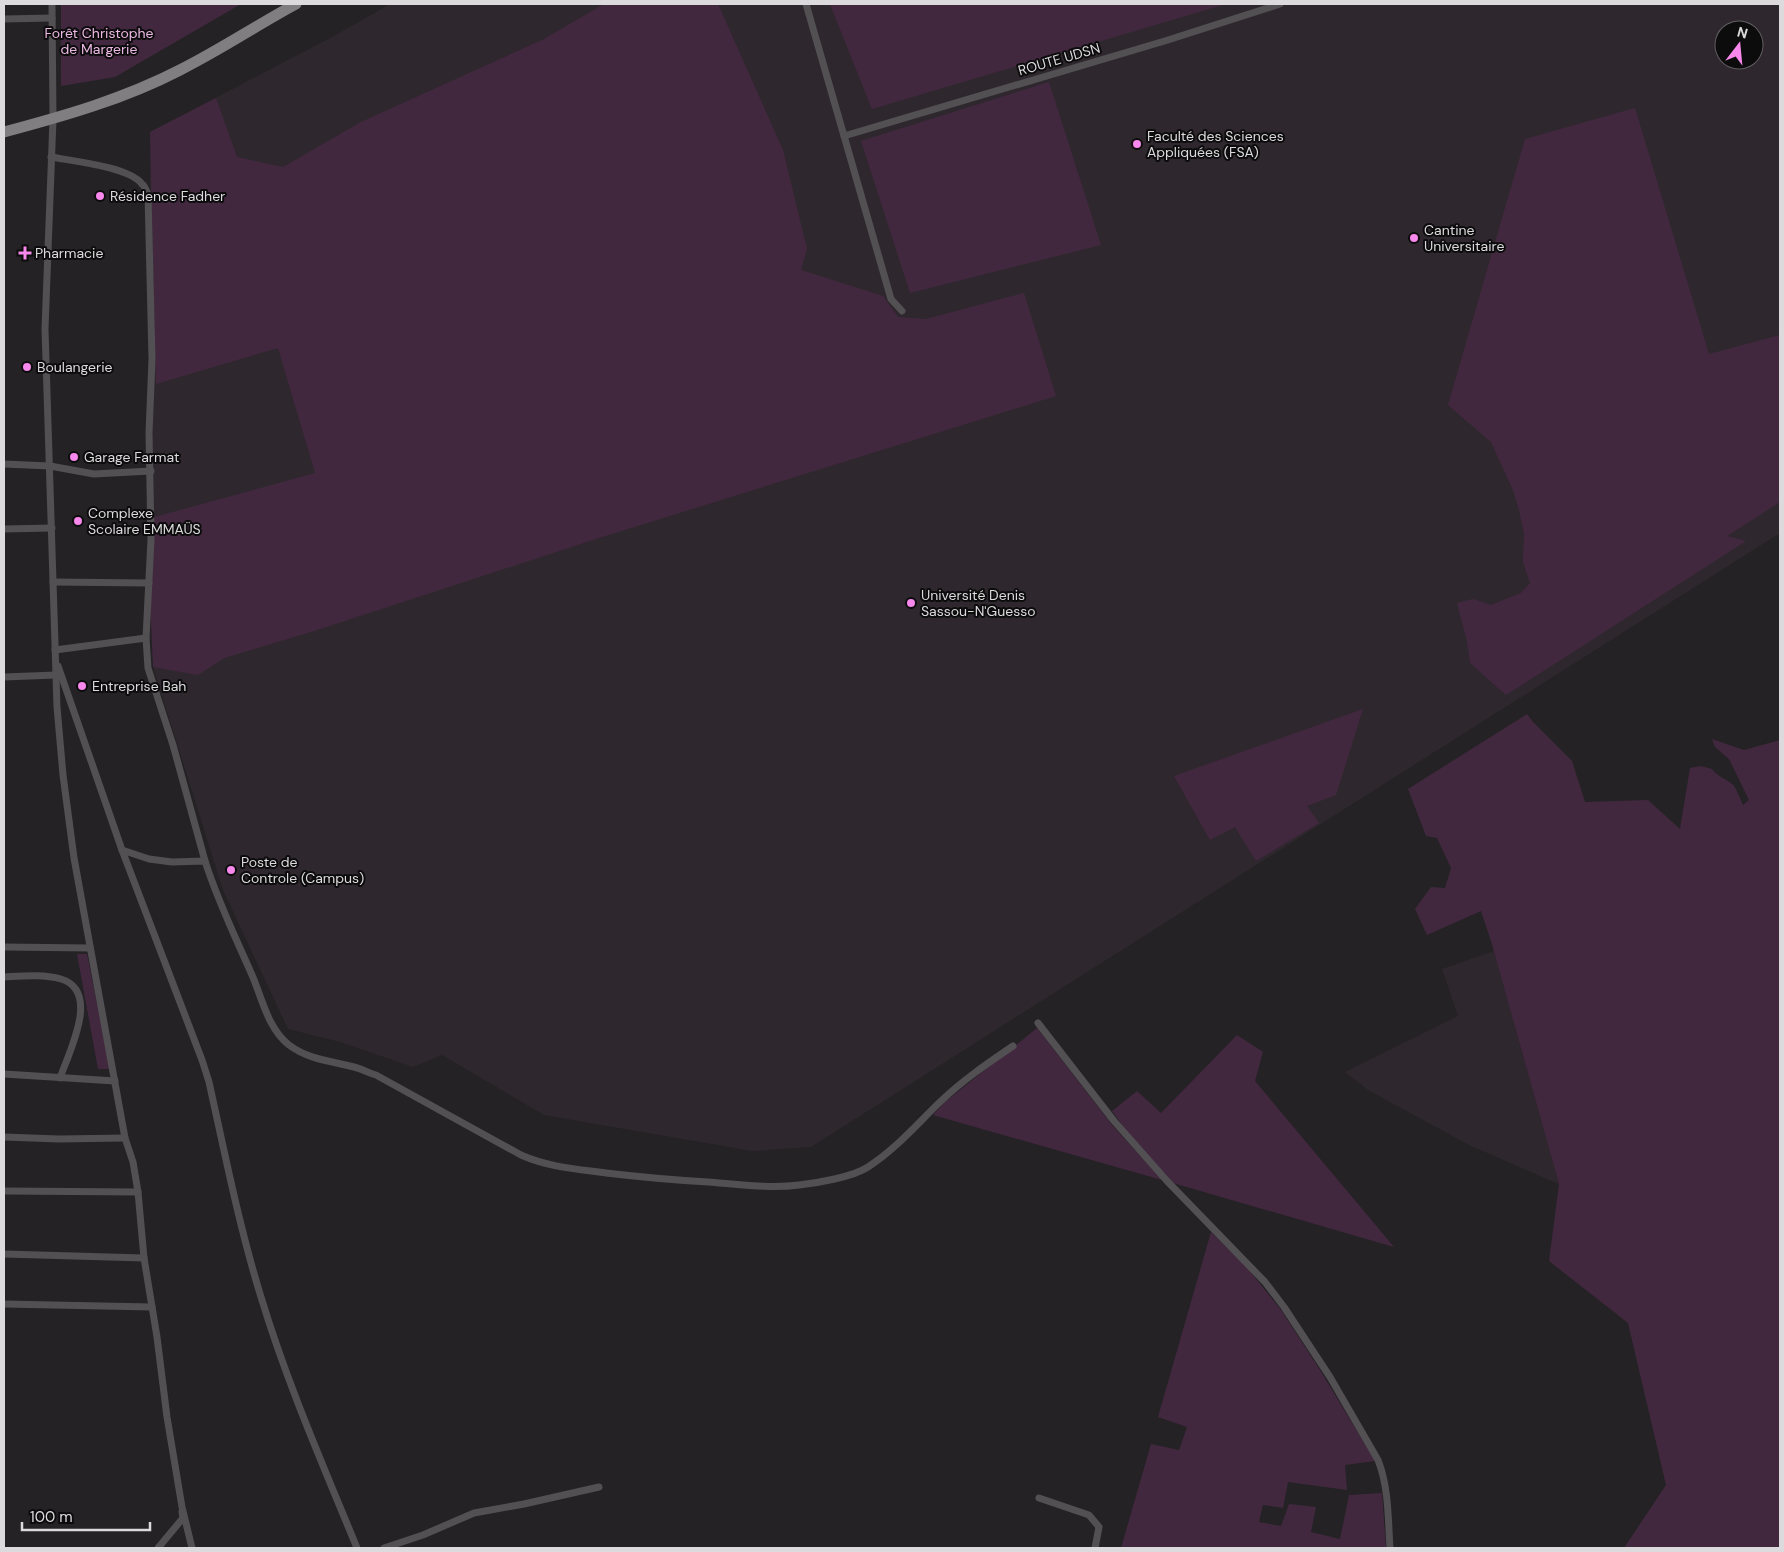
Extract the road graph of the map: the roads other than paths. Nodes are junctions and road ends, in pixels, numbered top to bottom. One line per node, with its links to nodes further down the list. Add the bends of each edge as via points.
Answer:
1 (52, 4): 5 (street)
2 (296, 4): 7 (main road, via 181,70 92,107)
3 (806, 4): 9 (street)
4 (1280, 4): 9 (street, ROUTE UDSN)
5 (52, 18): 6 (street); 7 (street)
6 (4, 20)
7 (53, 119): 8 (main road); 10 (street)
8 (4, 132)
9 (844, 136): 11 (street, via 891,299)
10 (51, 157): 13 (street, via 45,329); 14 (street, via 124,172 142,182 148,194 152,359)
11 (902, 311)
12 (4, 464): 13 (street)
13 (50, 466): 14 (street, via 94,474); 15 (street)
14 (150, 471): 18 (street)
15 (52, 528): 16 (street); 17 (street)
16 (4, 529)
17 (54, 582): 18 (street); 20 (street)
18 (149, 583): 19 (street)
19 (146, 638): 20 (street); 25 (street, via 148,668)
20 (56, 650): 21 (street)
21 (56, 659): 22 (street); 24 (street)
22 (56, 675): 23 (street); 27 (street, via 63,775)
23 (4, 677)
24 (122, 850): 25 (street, via 149,859); 47 (street, via 209,1082 245,1242 273,1336)
25 (205, 861): 30 (street, via 217,898 267,1014 288,1045 304,1055 376,1075 540,1163 658,1179 751,1185 797,1186 834,1179 866,1169 912,1132 977,1071)
26 (4, 946): 27 (street)
27 (90, 948): 33 (street)
28 (4, 977): 32 (street, via 44,976 63,980 78,992 82,1010)
29 (1038, 1023): 50 (street, via 1114,1121 1167,1181 1266,1282 1289,1313 1378,1460 1386,1490)
30 (1013, 1046)
31 (4, 1074): 32 (street)
32 (60, 1078): 33 (street)
33 (115, 1081): 35 (street)
34 (4, 1137): 35 (street)
35 (125, 1138): 37 (street)
36 (4, 1191): 37 (street)
37 (138, 1192): 39 (street)
38 (4, 1254): 39 (street)
39 (144, 1258): 41 (street)
40 (4, 1304): 41 (street)
41 (152, 1307): 44 (street)
42 (599, 1487): 48 (street, via 474,1514)
43 (1039, 1498): 49 (street, via 1089,1515 1099,1527)
44 (182, 1507): 45 (street, via 182,1518); 46 (street)
45 (158, 1548)
46 (192, 1548)
47 (357, 1548)
48 (384, 1548)
49 (1095, 1548)
50 (1390, 1548)

